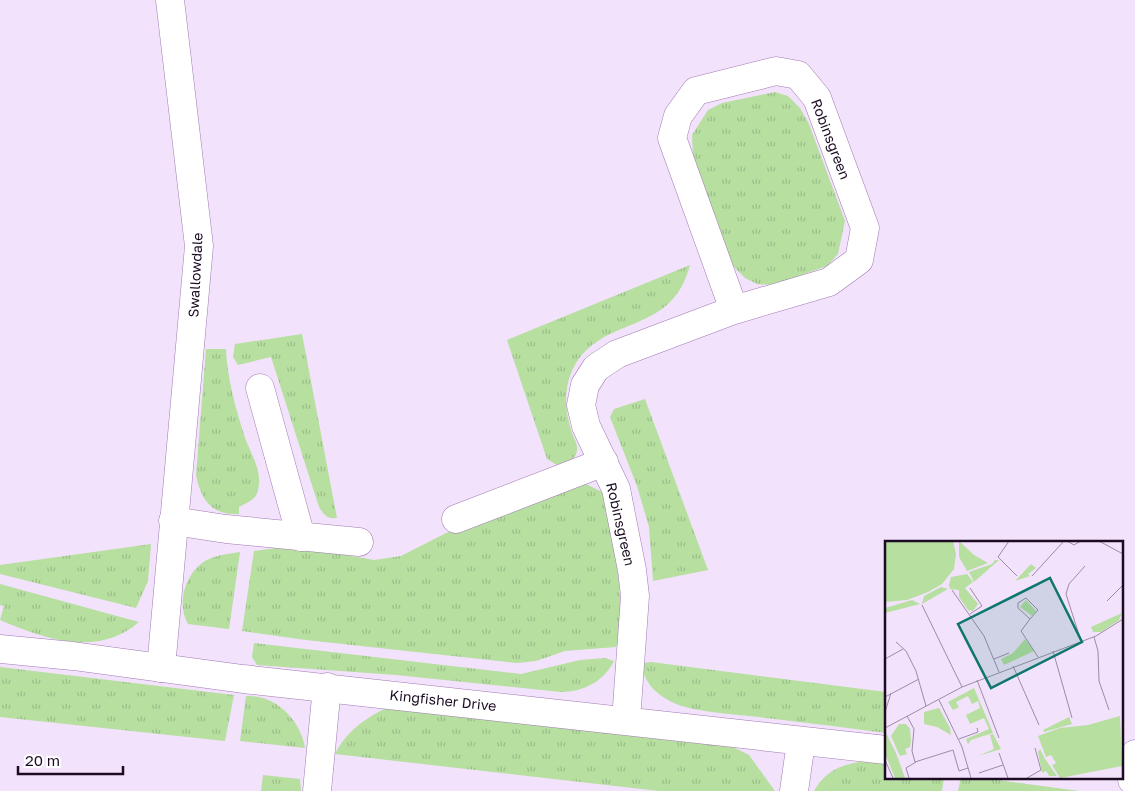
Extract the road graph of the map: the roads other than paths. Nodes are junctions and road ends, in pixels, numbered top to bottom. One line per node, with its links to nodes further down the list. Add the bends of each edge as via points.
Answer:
1 (170, 0): 6 (street, Swallowdale, via 200,246)
2 (734, 310): 2 (street, Robinsgreen, via 672,138 678,116 696,91 776,71 798,75 817,98 865,228 859,260 829,282); 4 (street, Robinsgreen, via 617,354 596,368 585,385 581,405 586,426)
3 (260, 388): 7 (street)
4 (604, 462): 5 (street); 12 (street, Robinsgreen, via 616,489 635,596)
5 (456, 519)
6 (173, 521): 7 (street); 10 (street, Swallowdale)
7 (301, 537): 8 (street)
8 (358, 542)
9 (0, 649): 10 (street, Kingfisher Drive)
10 (161, 668): 11 (street, Kingfisher Drive)
11 (327, 687): 12 (street, Kingfisher Drive); 15 (street)
12 (626, 720): 13 (street, Kingfisher Drive)
13 (801, 742): 14 (street, Kingfisher Drive); 16 (street)
14 (885, 750)
15 (317, 791)
16 (794, 791)

